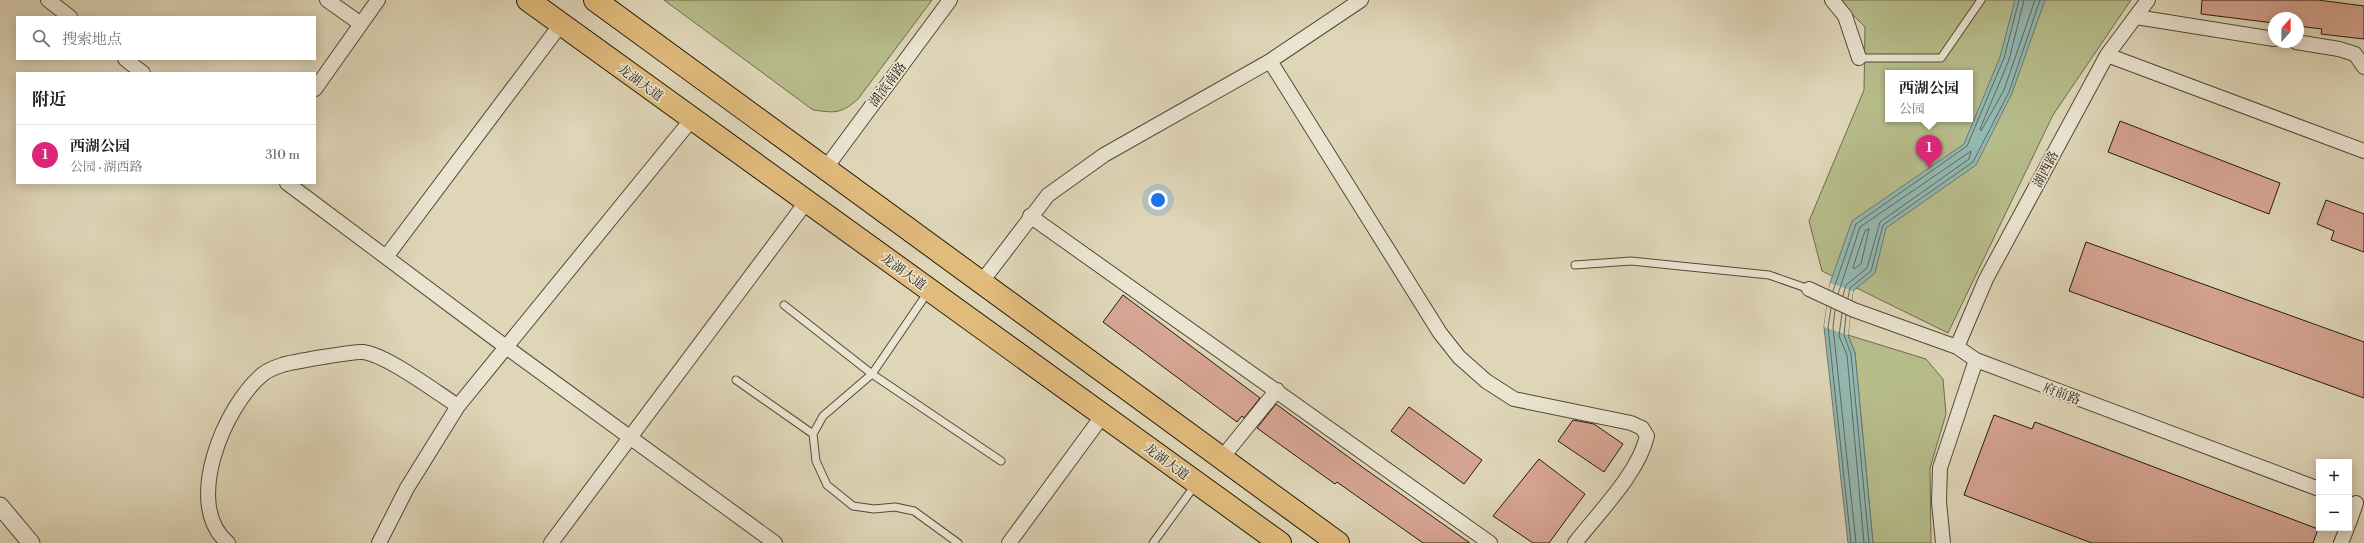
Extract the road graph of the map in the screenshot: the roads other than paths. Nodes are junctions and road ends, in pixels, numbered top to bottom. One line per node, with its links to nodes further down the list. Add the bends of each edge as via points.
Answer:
1 (48, 0): 11 (street)
2 (328, 0): 13 (street)
3 (378, 0): 13 (street)
4 (528, 0): 14 (main road, 龙湖大道)
5 (595, 0): 26 (main road)
6 (950, 0): 26 (street, 湖滨南路)
7 (1361, 0): 20 (street)
8 (1832, 0): 18 (street, via 1845,16)
9 (1981, 0): 18 (lane, via 1941,58)
10 (2148, 0): 12 (street, 湖西路)
11 (69, 16)
12 (2136, 17): 15 (street); 17 (street, 湖西路)
13 (361, 24): 23 (street)
14 (561, 24): 24 (main road, 龙湖大道); 30 (street)
15 (2268, 38)
16 (2304, 43): 21 (street, via 2355,54)
17 (2107, 55): 25 (street); 37 (street, 湖西路, via 1986,279)
18 (1859, 58)
19 (126, 60): 22 (street)
20 (1270, 61): 29 (street, via 1104,155 1048,195); 65 (street, via 1440,333 1459,357 1486,381 1514,399 1609,417 1642,428 1647,436 1644,450 1634,468)
21 (2364, 67)
22 (142, 72)
23 (316, 88)
24 (692, 119): 28 (main road, 龙湖大道); 36 (street)
25 (2364, 151)
26 (825, 169): 32 (main road)
27 (288, 184): 30 (street)
28 (807, 201): 34 (main road, 龙湖大道); 45 (street)
29 (1030, 216): 32 (street); 41 (street)
30 (386, 258): 36 (street)
31 (1575, 265): 33 (lane, via 1630,261 1768,275)
32 (980, 284): 46 (main road)
33 (1809, 289): 37 (street, 府前路, via 1854,310)
34 (929, 290): 39 (lane); 43 (main road, 龙湖大道)
35 (784, 305): 39 (lane)
36 (506, 347): 42 (street); 45 (street)
37 (1957, 347): 38 (street, 府前路)
38 (1976, 360): 49 (street, 府前路); 66 (street, via 1940,468 1939,502)
39 (872, 374): 44 (lane, via 823,416); 47 (lane)
40 (736, 380): 44 (lane)
41 (1277, 390): 46 (street); 64 (street)
42 (458, 406): 54 (street, via 386,361 363,352 283,364 264,373 243,394 222,430 211,464 209,507); 56 (street, via 404,494)
43 (1103, 415): 48 (main road, 龙湖大道); 60 (street)
44 (814, 434): 59 (lane, via 816,461 827,485 853,506 874,509 895,506 914,511)
45 (630, 437): 57 (street); 58 (street)
46 (1221, 459): 63 (main road)
47 (1001, 461)
48 (1197, 483): 61 (lane); 62 (main road, 龙湖大道)
49 (2316, 488)
50 (2356, 503): 52 (street)
51 (0, 506): 55 (street)
52 (2352, 514)
53 (2346, 531): 67 (street)
54 (220, 541)
55 (31, 543)
56 (379, 543)
57 (551, 543)
58 (775, 543)
59 (958, 543)
60 (1009, 543)
61 (1153, 543)
62 (1280, 543)
63 (1338, 543)
64 (1490, 543)
65 (1575, 543)
66 (1943, 543)
67 (2341, 543)

